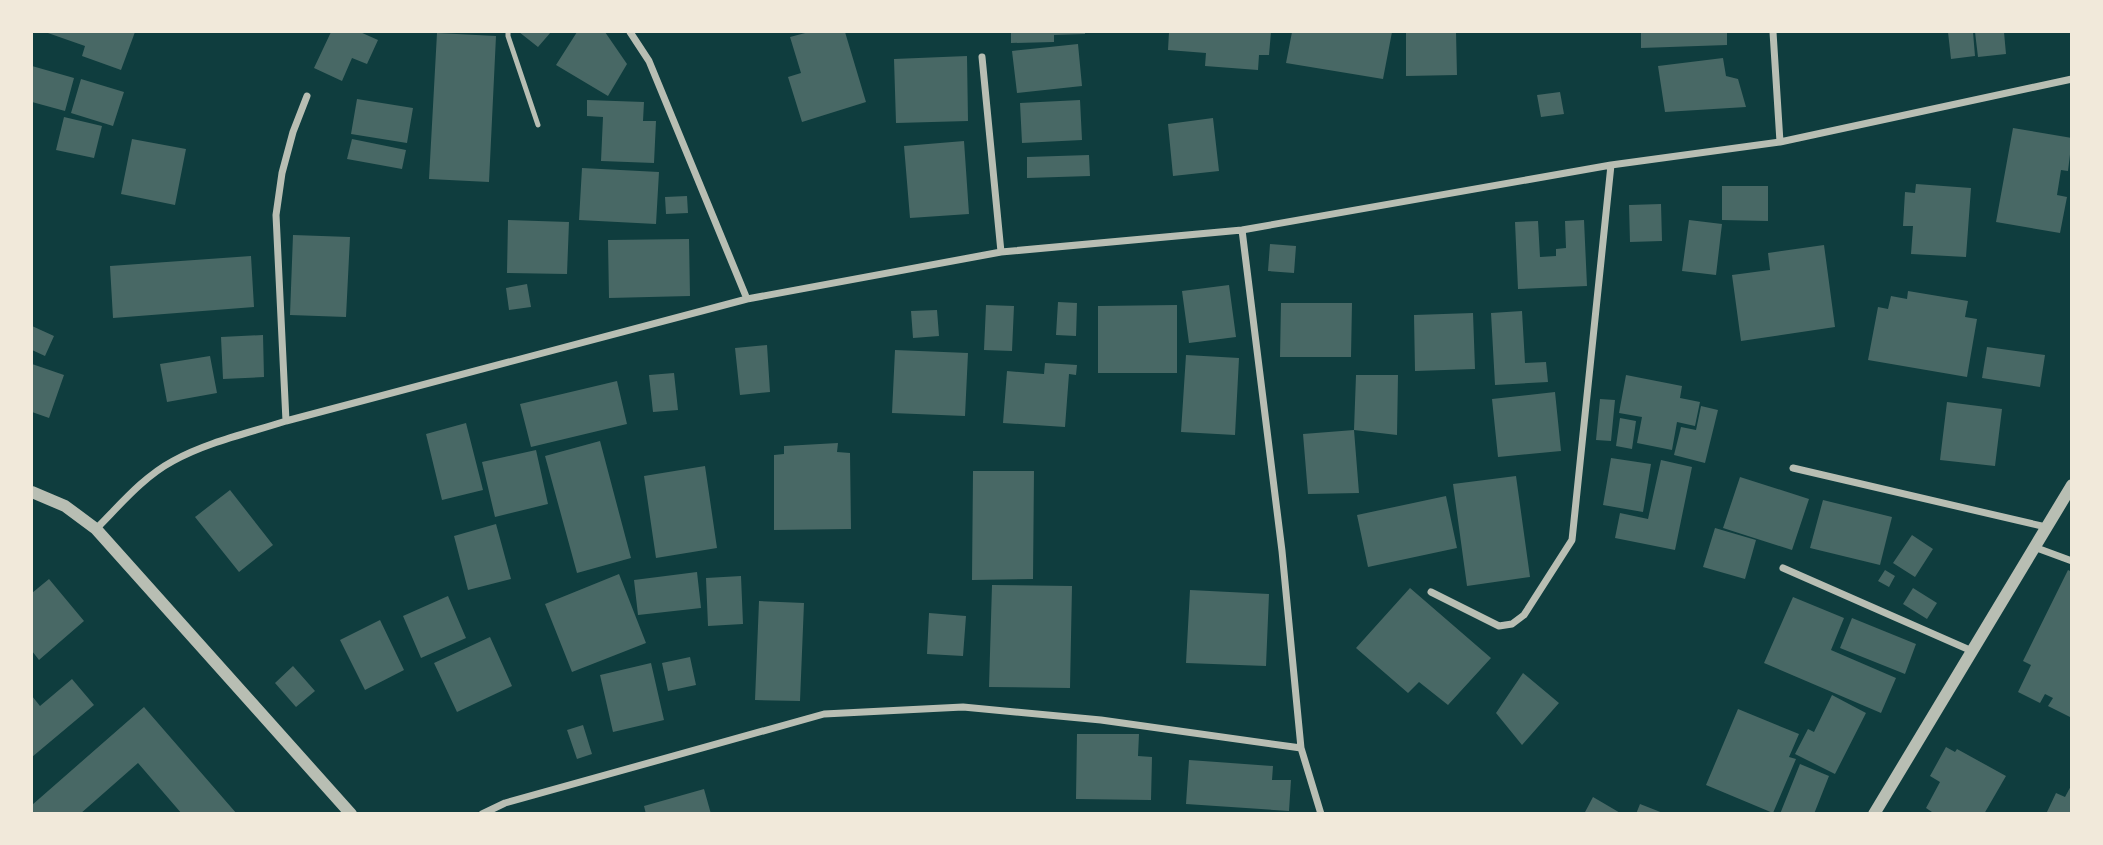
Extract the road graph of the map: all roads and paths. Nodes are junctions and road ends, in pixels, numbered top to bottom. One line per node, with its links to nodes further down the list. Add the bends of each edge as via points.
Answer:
1 (508, 32): 7 (lane)
2 (631, 32): 12 (street, via 649,61)
3 (1773, 32): 8 (street)
4 (982, 57): 11 (street)
5 (2071, 79): 8 (street)
6 (307, 96): 13 (street, via 282,173 276,215)
7 (538, 125)
8 (1780, 142): 9 (street)
9 (1611, 165): 10 (street); 22 (street, via 1572,540 1524,615 1513,624 1499,626)
10 (1242, 230): 11 (street); 24 (street)
11 (1001, 252): 12 (street)
12 (747, 299): 13 (street)
13 (286, 422): 18 (street, via 220,441 173,461 142,482)
14 (1793, 468): 17 (street)
15 (2071, 485): 17 (street)
16 (32, 492): 18 (street, via 65,506)
17 (2046, 527): 19 (street)
18 (96, 529): 25 (street)
19 (2034, 547): 20 (street); 23 (street)
20 (2071, 561)
21 (1783, 568): 23 (street)
22 (1431, 592)
23 (1972, 651): 28 (street)
24 (1301, 748): 26 (street, via 1101,720 963,707 824,714 505,803); 27 (street)
25 (351, 814)
26 (482, 814)
27 (1321, 814)
28 (1874, 814)

